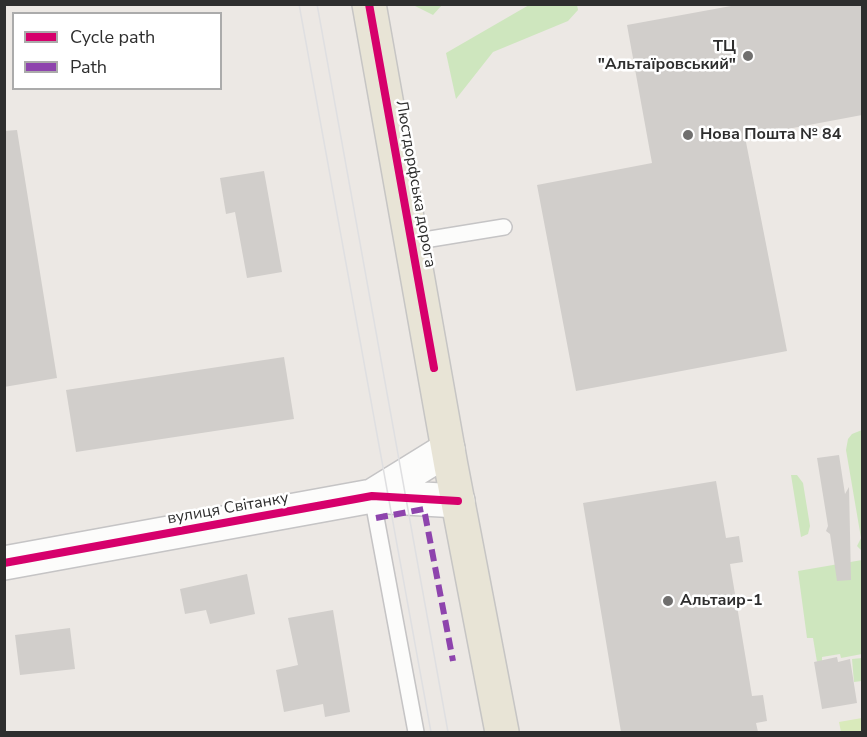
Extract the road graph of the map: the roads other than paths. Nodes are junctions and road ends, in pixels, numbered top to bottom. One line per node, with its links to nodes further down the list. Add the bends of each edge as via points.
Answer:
1 (369, 4): 3 (main road, Люстдорфська дорога)
2 (504, 227): 3 (lane)
3 (412, 242): 4 (main road, Люстдорфська дорога)
4 (448, 449): 5 (street, вулиця Світанку); 6 (main road, Люстдорфська дорога)
5 (372, 496): 6 (street, вулиця Світанку); 7 (street, вулиця Світанку); 8 (lane)
6 (458, 501): 9 (main road, Люстдорфська дорога)
7 (4, 563)
8 (416, 732)
9 (502, 732)

